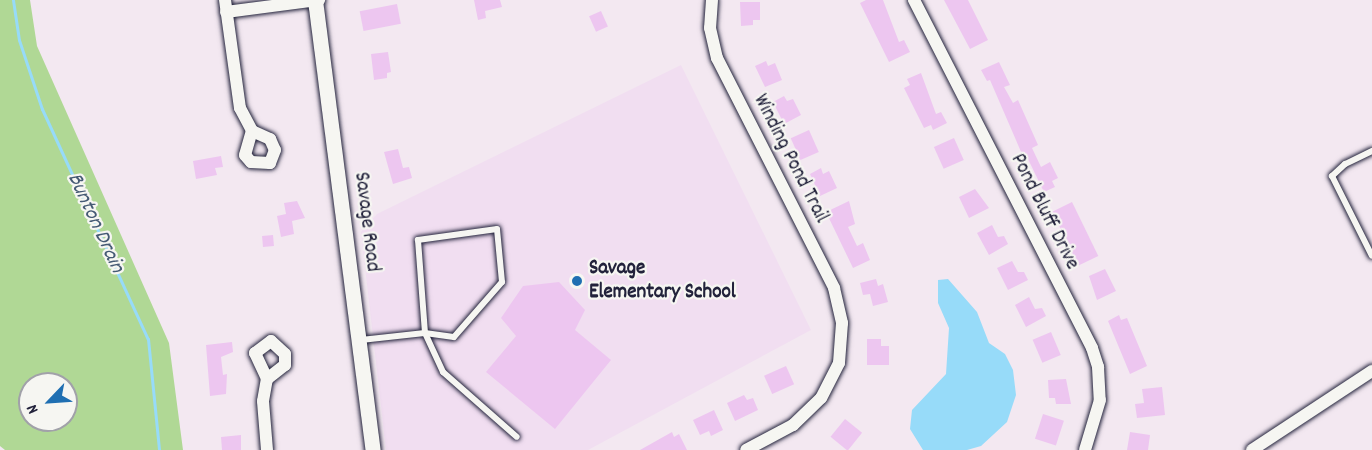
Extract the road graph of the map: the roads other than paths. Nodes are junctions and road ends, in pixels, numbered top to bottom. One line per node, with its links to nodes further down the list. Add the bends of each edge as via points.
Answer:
1 (316, 0): 4 (street); 9 (street, Savage Road)
2 (712, 0): 15 (street, Winding Pond Trail, via 710,28 717,58 834,288 842,335 835,373 816,405 793,424)
3 (914, 0): 16 (street, Pond Bluff Drive, via 1092,348 1098,367 1100,400)
4 (225, 6): 5 (street, via 238,98)
5 (252, 131)
6 (1372, 152): 7 (lane, via 1345,164 1332,176)
7 (1372, 256)
8 (425, 333): 8 (lane, via 454,337 502,282 498,229 418,240); 9 (lane); 12 (lane, via 443,372)
9 (360, 340): 14 (street, Savage Road)
10 (1372, 371): 17 (street)
11 (267, 379): 13 (street, via 263,401)
12 (517, 436)
13 (267, 450)
14 (372, 450)
15 (746, 450)
16 (1085, 450)
17 (1252, 450)

